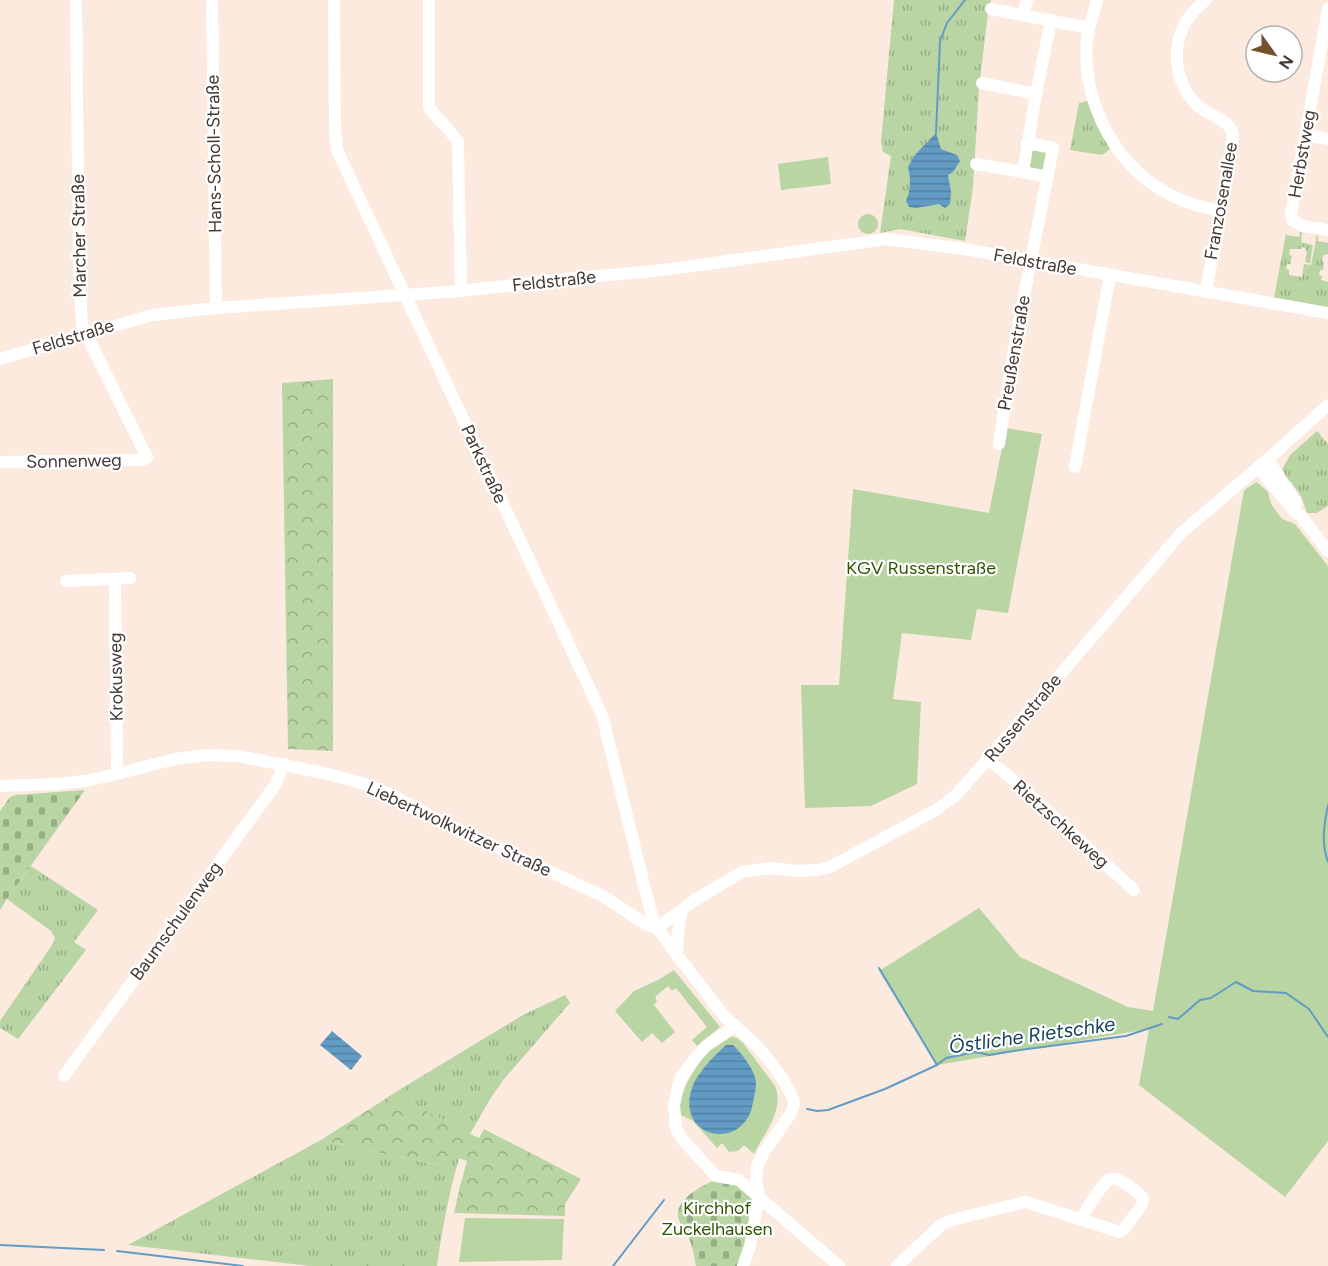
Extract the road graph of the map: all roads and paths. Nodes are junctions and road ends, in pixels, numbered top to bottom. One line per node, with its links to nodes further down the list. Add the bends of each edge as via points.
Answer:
1 (76, 0): 31 (street, Marcher Straße, via 79,269 82,326)
2 (212, 0): 29 (street, Hans-Scholl-Straße)
3 (334, 0): 28 (street, Parkstraße, via 337,150)
4 (429, 0): 26 (street, via 429,107 458,142)
5 (1027, 0): 10 (street)
6 (1096, 0): 12 (street)
7 (1206, 0): 22 (street, Franzosenallee, via 1185,22 1176,58 1182,81 1198,106 1232,130)
8 (992, 9): 10 (street)
9 (1328, 9): 13 (street, Herbstweg)
10 (1023, 14): 11 (street)
11 (1051, 20): 12 (street); 15 (street)
12 (1089, 28): 22 (street, via 1087,57 1092,99 1115,146 1164,192)
13 (1325, 48): 16 (street, Herbstweg)
14 (982, 83): 15 (street)
15 (1036, 94): 18 (street)
16 (1305, 135): 17 (street); 23 (street, Herbstweg, via 1292,220)
17 (1328, 139)
18 (1027, 143): 20 (street); 21 (street, Preußenstraße, via 1053,148)
19 (976, 164): 20 (street)
20 (1023, 172): 21 (street)
21 (1048, 177): 24 (street, Preußenstraße)
22 (1221, 211): 27 (street, Franzosenallee)
23 (1328, 230)
24 (1031, 261): 25 (street, Feldstraße); 26 (street, Feldstraße, via 887,239 663,270); 34 (street, Preußenstraße)
25 (1110, 275): 27 (street, Feldstraße); 38 (street)
26 (461, 291): 28 (street, Feldstraße)
27 (1206, 291): 30 (street, Feldstraße)
28 (405, 295): 29 (street, Feldstraße); 49 (street, Parkstraße, via 602,715)
29 (216, 308): 31 (street, Feldstraße, via 152,315)
30 (1328, 313)
31 (86, 334): 32 (street, Feldstraße); 35 (street, Marcher Straße)
32 (0, 359)
33 (1328, 405): 37 (street, Russenstraße)
34 (999, 444)
35 (147, 457): 36 (street, Sonnenweg)
36 (0, 462)
37 (1263, 463): 39 (street, via 1293,510); 43 (street, Russenstraße, via 1181,534)
38 (1075, 467)
39 (1328, 551)
40 (130, 578): 41 (street)
41 (115, 579): 42 (street); 45 (street, Krokusweg)
42 (66, 581)
43 (988, 759): 47 (street, Rietzschkeweg); 48 (street, Russenstraße, via 956,795 936,810 830,867 742,872)
44 (284, 764): 45 (street, Liebertwolkwitzer Straße, via 207,755); 49 (street, Liebertwolkwitzer Straße, via 348,778 390,794 603,896); 52 (street, Baumschulenweg, via 275,784)
45 (117, 774): 46 (street, Liebertwolkwitzer Straße, via 58,784)
46 (0, 786)
47 (1134, 890)
48 (682, 910): 49 (street, Russenstraße); 50 (street)
49 (657, 928): 50 (street)
50 (677, 955): 51 (street)
51 (736, 1026): 53 (street, via 773,1065 793,1101 791,1113 757,1166); 53 (street, via 708,1044 679,1082 674,1105 676,1129 716,1176 739,1180)
52 (64, 1076)
53 (759, 1196): 55 (street); 56 (street)
54 (1081, 1219): 54 (street, via 1119,1232 1143,1199 1122,1181 1111,1179); 57 (street, via 1026,1203 964,1217 942,1225)
55 (743, 1266)
56 (839, 1266)
57 (897, 1266)

